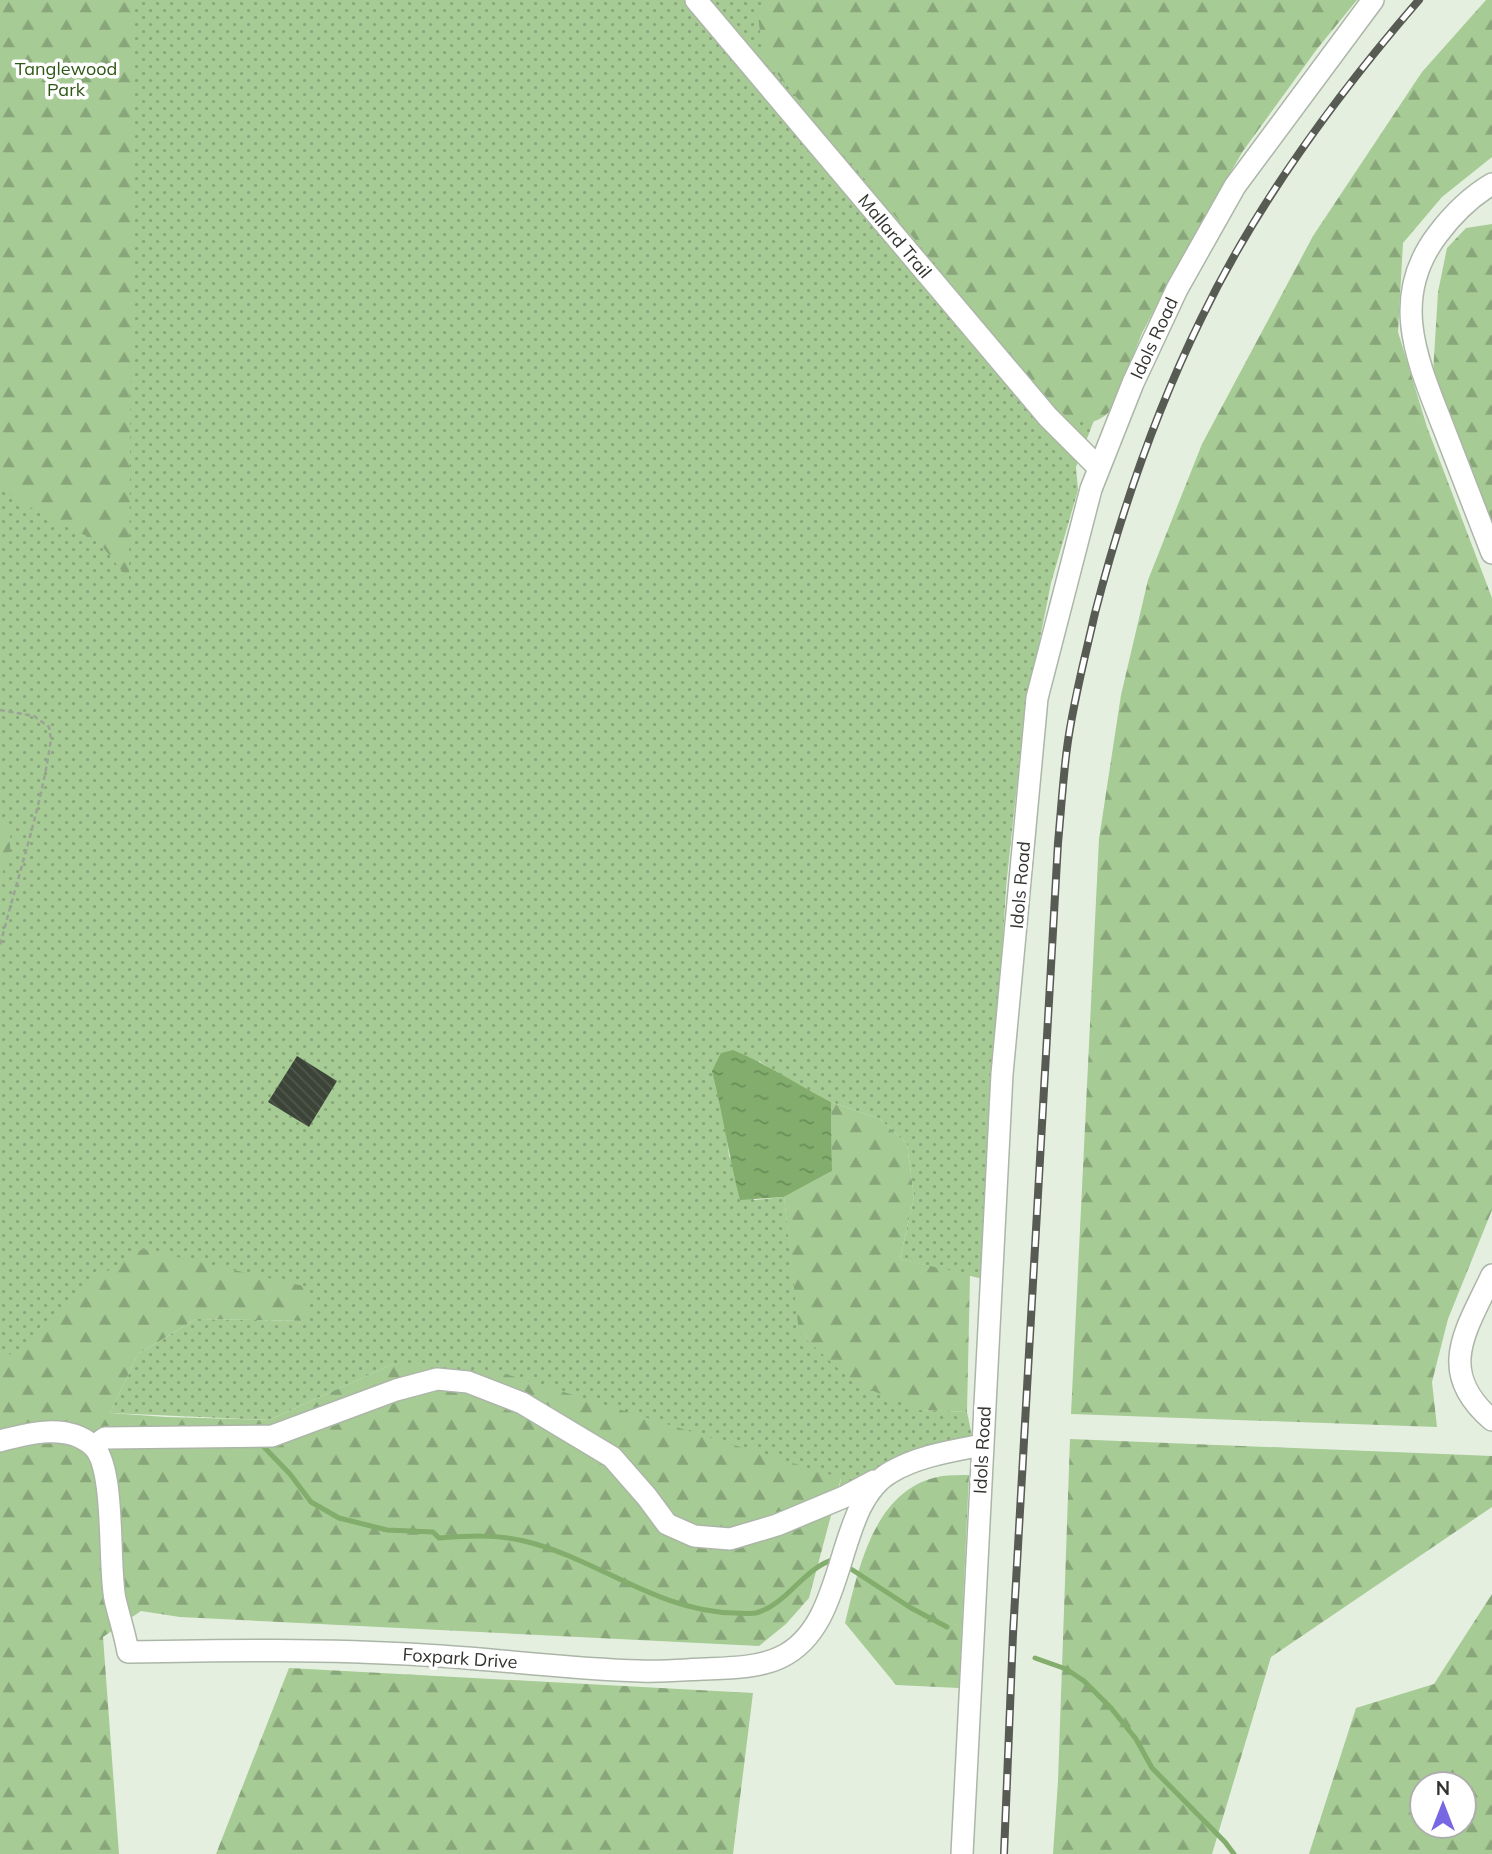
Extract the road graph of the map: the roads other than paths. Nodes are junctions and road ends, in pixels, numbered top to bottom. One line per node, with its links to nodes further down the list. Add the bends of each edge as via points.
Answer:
1 (696, 0): 4 (street, Mallard Trail, via 1048,417)
2 (1373, 0): 4 (street, Idols Road, via 1235,186 1177,289)
3 (1492, 184): 5 (street, via 1456,213 1424,252 1412,285 1410,324 1419,362)
4 (1099, 468): 9 (street, Idols Road, via 1037,698 1002,1074)
5 (1492, 553)
6 (1492, 1275): 7 (street, via 1458,1359 1463,1383 1478,1408)
7 (1492, 1420)
8 (0, 1441): 10 (street, via 66,1431)
9 (982, 1445): 11 (street, Foxpark Drive, via 932,1456); 12 (street, Idols Road)
10 (94, 1446): 11 (street, via 106,1438 272,1436 437,1379 468,1382 522,1403 612,1457 667,1524 694,1536 730,1539 776,1525); 11 (street, Foxpark Drive, via 104,1468 115,1599 128,1652 252,1649 423,1655 641,1672 769,1662 794,1649 805,1640 825,1607 864,1500)
11 (890, 1472)
12 (962, 1854)

